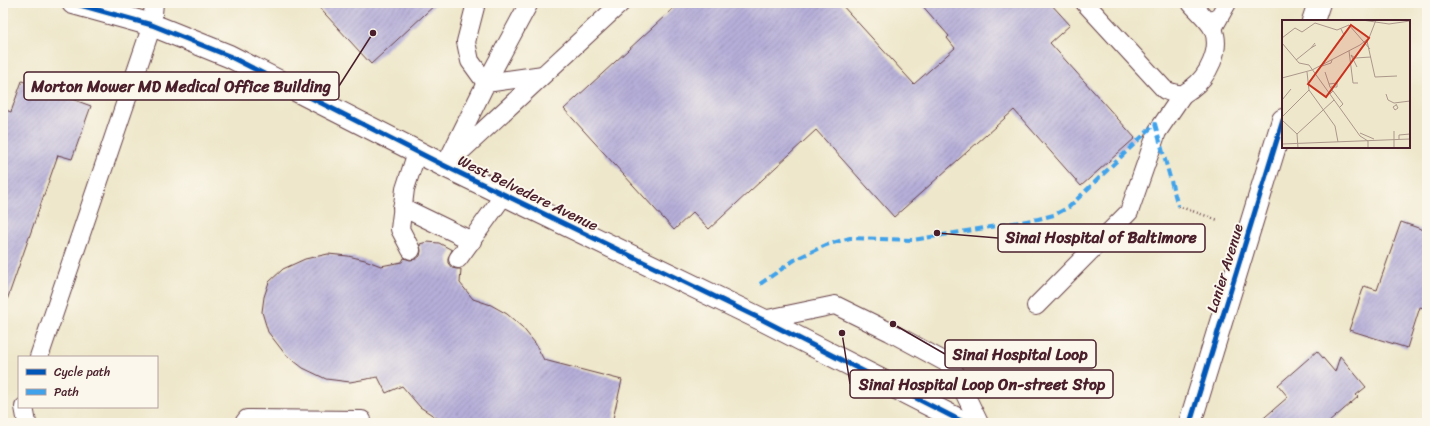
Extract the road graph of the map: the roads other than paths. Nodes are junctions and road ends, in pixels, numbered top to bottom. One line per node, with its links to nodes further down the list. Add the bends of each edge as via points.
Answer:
1 (74, 3): 11 (main road, West Belvedere Avenue)
2 (154, 3): 11 (lane)
3 (476, 3): 14 (lane, via 466,42 470,61)
4 (529, 3): 14 (lane)
5 (621, 3): 13 (lane)
6 (1085, 3): 15 (lane, via 1165,90)
7 (1191, 3): 12 (lane)
8 (1227, 3): 12 (lane)
9 (1319, 3): 10 (main road)
10 (1313, 20)
11 (152, 25): 17 (main road, West Belvedere Avenue, via 229,56); 26 (lane)
12 (1213, 28): 15 (lane, via 1216,45 1213,58 1195,86)
13 (543, 75): 14 (lane); 18 (lane)
14 (486, 83): 18 (lane)
15 (1183, 94): 24 (lane, via 1157,132 1129,212)
16 (1282, 123): 33 (main road, Lanier Avenue)
17 (417, 152): 18 (main road, West Belvedere Avenue); 20 (lane, via 404,189)
18 (445, 166): 19 (main road, West Belvedere Avenue)
19 (504, 195): 21 (lane); 25 (main road, West Belvedere Avenue)
20 (402, 207): 21 (lane); 22 (lane, via 400,229)
21 (472, 241): 23 (lane)
22 (411, 250)
23 (458, 259)
24 (1036, 306)
25 (762, 320): 31 (main road, West Belvedere Avenue); 32 (lane, via 835,305 951,365)
26 (39, 356)
27 (24, 408): 29 (lane)
28 (362, 420): 30 (lane, via 247,419)
29 (27, 423)
30 (244, 423)
31 (965, 423)
32 (979, 423)
33 (1190, 423)

